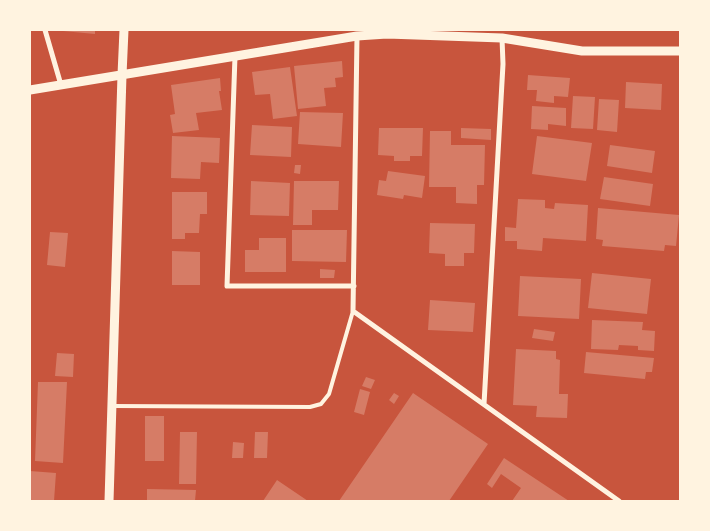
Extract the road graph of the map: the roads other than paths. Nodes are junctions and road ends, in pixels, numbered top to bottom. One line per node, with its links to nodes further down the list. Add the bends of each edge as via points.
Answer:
1 (45, 30): 8 (street)
2 (124, 30): 7 (street)
3 (357, 36): 4 (street); 6 (street); 10 (street)
4 (502, 38): 5 (street, via 582,51); 12 (street)
5 (680, 51)
6 (235, 56): 7 (street); 10 (street, via 227,286)
7 (122, 75): 8 (street); 13 (street)
8 (61, 84): 9 (street)
9 (30, 90)
10 (354, 286): 11 (street)
11 (353, 310): 12 (street); 13 (lane, via 329,394 322,404 310,408)
12 (484, 404): 15 (street)
13 (112, 406): 14 (street)
14 (109, 501)
15 (620, 501)

